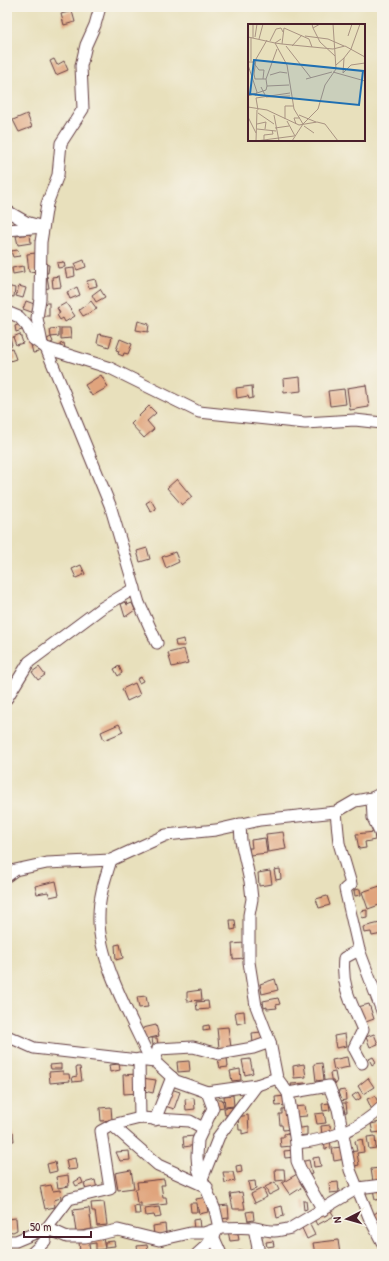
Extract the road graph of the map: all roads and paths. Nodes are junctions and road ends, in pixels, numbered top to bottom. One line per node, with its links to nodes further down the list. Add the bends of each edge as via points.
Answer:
1 (100, 7): 3 (street, via 81,66 83,109 61,143 58,175 47,204)
2 (7, 211): 3 (street, via 26,222)
3 (43, 227): 4 (street); 6 (street, via 37,318)
4 (7, 230)
5 (7, 312): 6 (street, via 19,317 34,339)
6 (44, 346): 7 (street, via 110,368 199,412 305,423 355,420); 8 (street, via 110,505)
7 (382, 423)
8 (135, 588): 9 (street); 10 (street, via 100,609 29,662)
9 (157, 643)
10 (7, 698)
11 (377, 795): 12 (street, via 355,801); 14 (street, via 374,818)
12 (336, 812): 13 (street); 17 (street, via 339,843 351,884 345,889)
13 (240, 824): 15 (street, via 216,830 166,835); 20 (street, via 252,899 249,924 251,972 256,1006)
14 (382, 837)
15 (110, 860): 16 (street, via 47,863 15,870); 22 (street, via 101,890 98,918 103,948 118,992)
16 (7, 876)
17 (359, 950): 18 (street); 23 (street, via 344,958 343,972 347,996 363,1030 354,1048)
18 (382, 1011)
19 (7, 1036): 21 (street, via 34,1048)
20 (270, 1042): 22 (street, via 219,1054 193,1047 158,1049); 25 (street)
21 (139, 1059): 22 (street); 30 (street)
22 (153, 1061): 24 (street)
23 (362, 1063)
24 (172, 1077): 27 (street, via 176,1081); 31 (street)
25 (277, 1078): 26 (street); 28 (street)
26 (257, 1085): 27 (street); 36 (street, via 219,1136)
27 (207, 1092): 33 (street, via 213,1108)
28 (288, 1093): 34 (street, via 329,1086 338,1109); 35 (street)
29 (382, 1107): 34 (street)
30 (140, 1118): 31 (street); 32 (street)
31 (155, 1120): 33 (street, via 190,1121)
32 (112, 1126): 36 (street, via 158,1166); 40 (street, via 101,1131 110,1189 69,1200)
33 (203, 1128): 36 (street, via 198,1140 197,1156 198,1169)
34 (343, 1134): 35 (street); 38 (street, via 346,1160)
35 (296, 1143): 39 (street, via 297,1161)
36 (205, 1183): 42 (street, via 215,1210)
37 (382, 1185): 38 (street)
38 (358, 1188): 39 (street); 44 (street)
39 (323, 1210): 41 (street, via 291,1228 273,1232)
40 (47, 1228): 42 (street, via 67,1237 85,1237 118,1230 160,1240 190,1233); 43 (street, via 16,1241); 45 (street, via 45,1241)
41 (254, 1228): 42 (street); 48 (street, via 258,1248)
42 (216, 1232): 46 (street); 47 (street)
43 (7, 1241)
44 (382, 1242)
45 (31, 1254)
46 (197, 1254)
47 (221, 1254)
48 (256, 1254)

